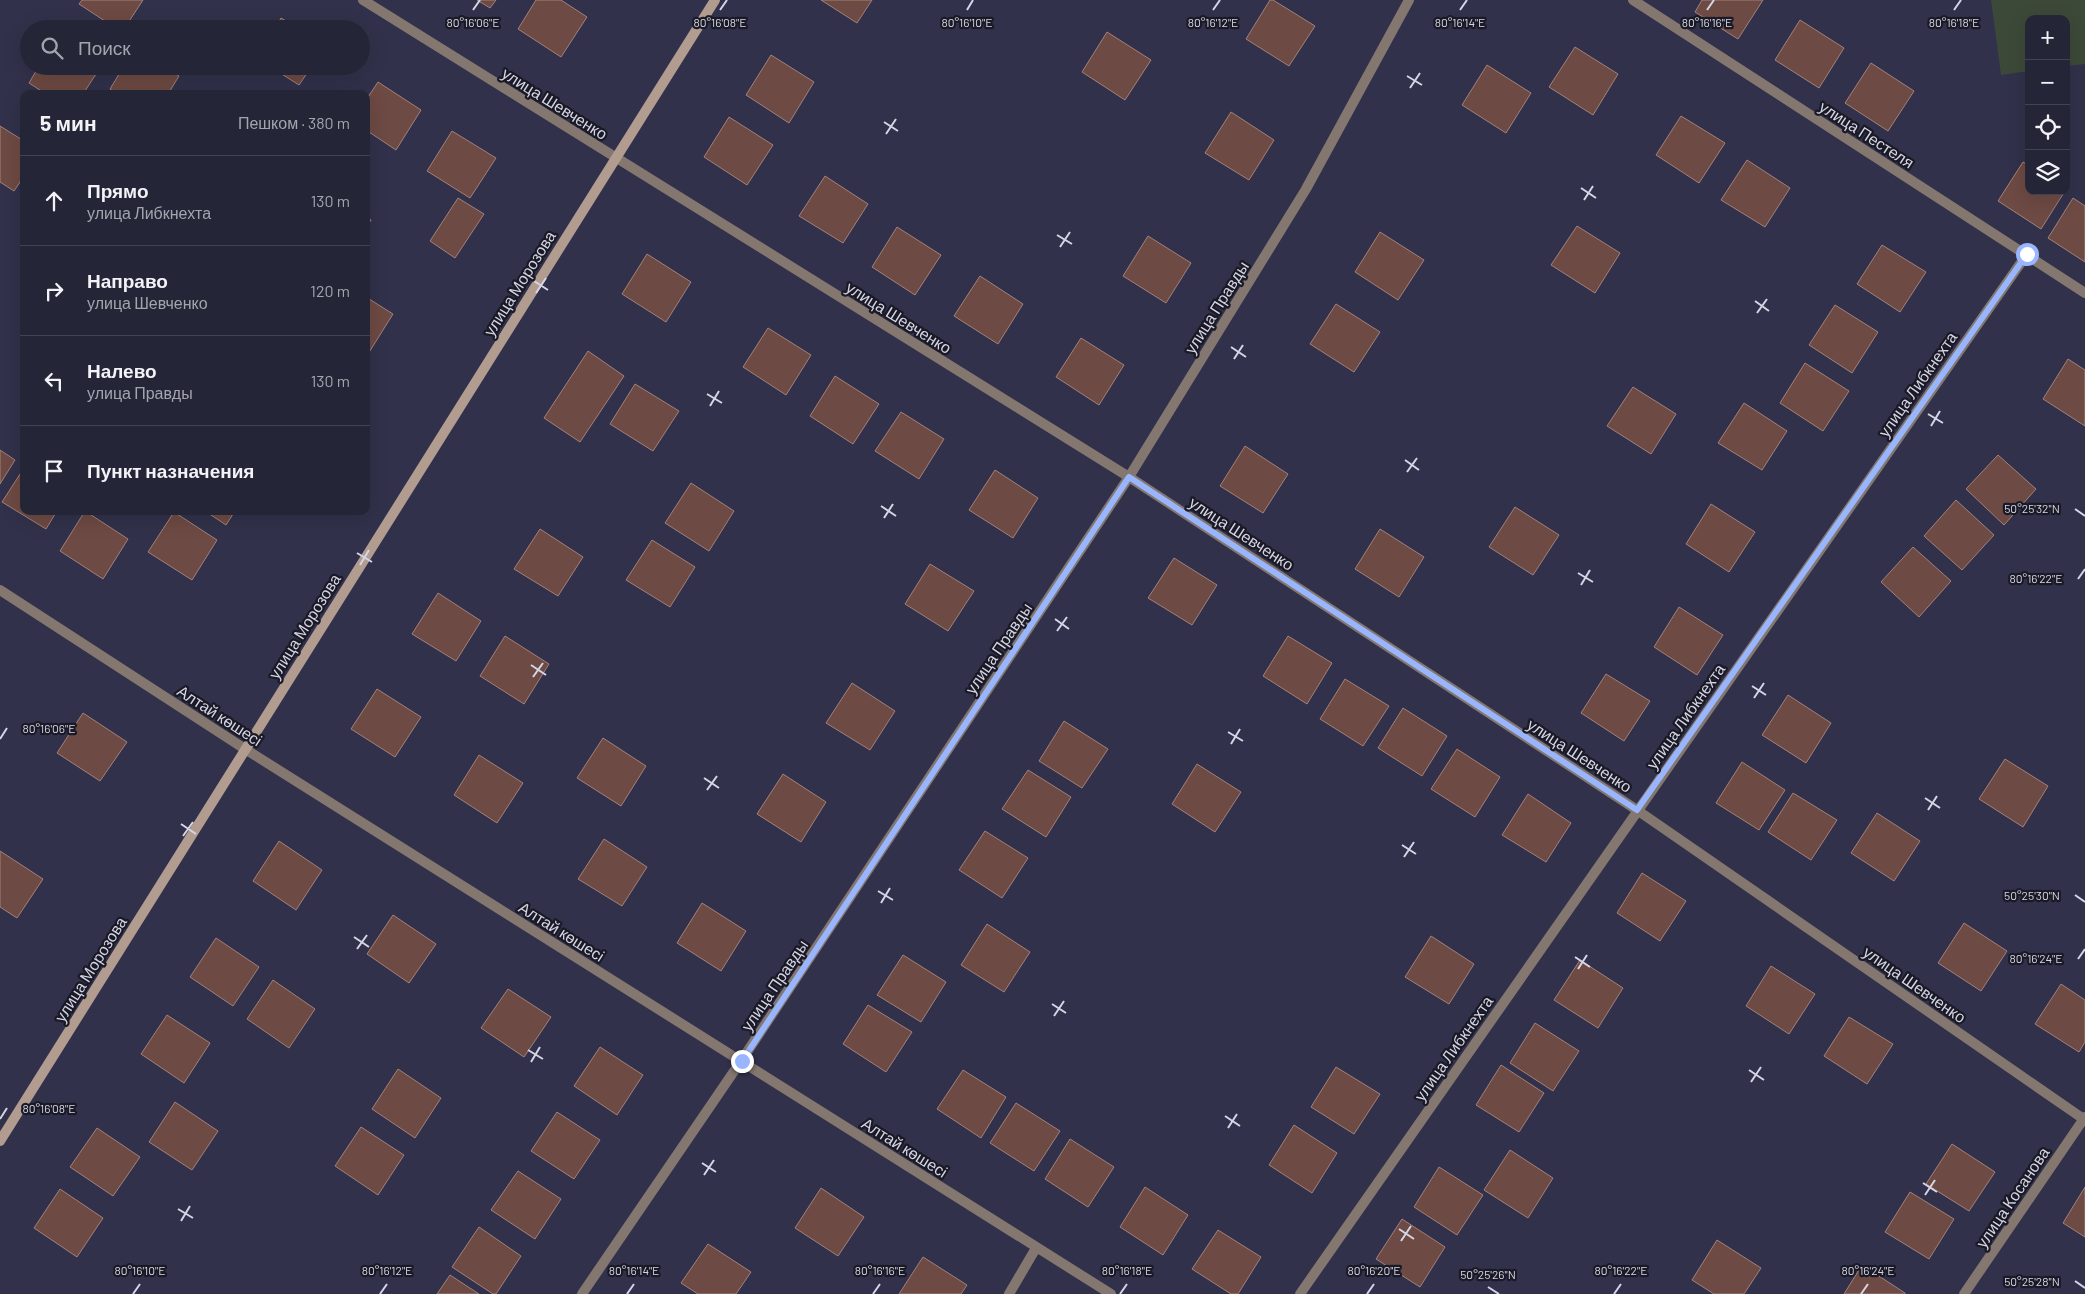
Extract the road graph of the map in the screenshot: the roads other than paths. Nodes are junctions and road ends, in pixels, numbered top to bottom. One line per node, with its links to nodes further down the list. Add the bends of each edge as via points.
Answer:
1 (363, 0): 5 (street, улица Шевченко)
2 (715, 0): 5 (main road, улица Морозова)
3 (1410, 0): 8 (street, улица Правды, via 1306,189)
4 (1633, 0): 6 (street, улица Пестеля)
5 (615, 158): 8 (street, улица Шевченко); 10 (main road, улица Морозова)
6 (2027, 254): 7 (street, улица Пестеля); 11 (street, улица Либкнехта)
7 (2085, 293)
8 (1129, 477): 11 (street, улица Шевченко); 12 (street, улица Правды)
9 (0, 590): 10 (street, Алтай көшесі)
10 (245, 749): 12 (street, Алтай көшесі); 14 (main road, улица Морозова)
11 (1637, 810): 13 (street, улица Шевченко); 19 (street, улица Либкнехта)
12 (742, 1061): 15 (street, Алтай көшесі); 16 (street, улица Правды)
13 (2084, 1119): 20 (street, улица Косанова)
14 (0, 1141)
15 (1036, 1248): 17 (street); 18 (street, Алтай көшесі)
16 (582, 1294)
17 (1009, 1294)
18 (1111, 1294)
19 (1300, 1294)
20 (1964, 1294)

